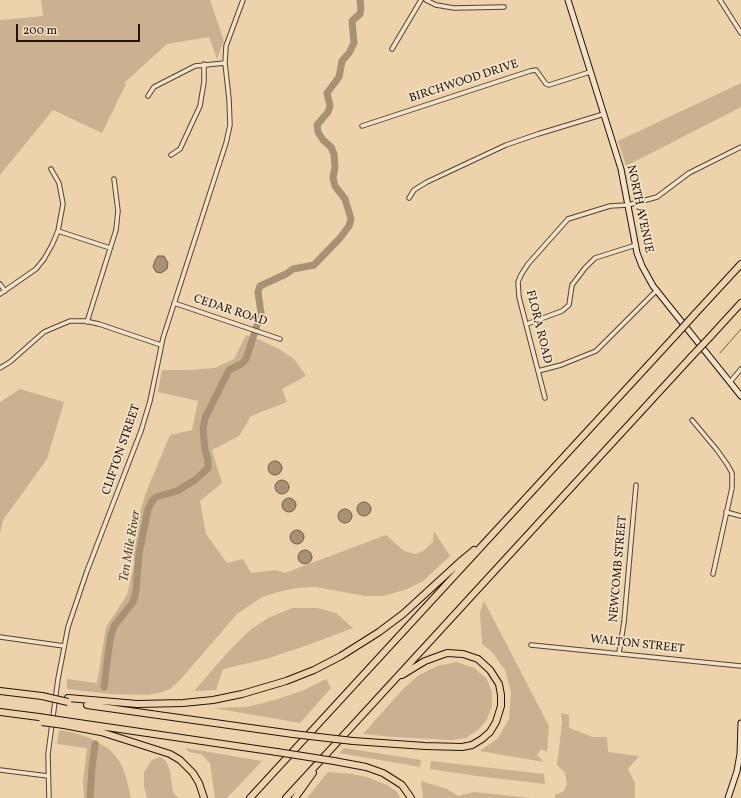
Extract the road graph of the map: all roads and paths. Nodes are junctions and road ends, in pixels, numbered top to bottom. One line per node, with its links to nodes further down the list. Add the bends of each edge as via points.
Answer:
1 (243, 0): 9 (street, CLIFTON STREET, via 226,46)
2 (421, 0): 8 (street)
3 (426, 0): 6 (street, via 436,6 454,8)
4 (568, 0): 11 (main road, NORTH AVENUE)
5 (720, 0): 7 (street)
6 (504, 7)
7 (741, 33)
8 (392, 49)
9 (225, 63): 10 (street); 29 (street, CLIFTON STREET, via 230,125)
10 (204, 64): 12 (street, via 195,66 154,88); 16 (street, via 200,106 180,150)
11 (590, 72): 13 (main road, NORTH AVENUE); 14 (street, BIRCHWOOD DRIVE, via 549,85 536,70 530,71)
12 (148, 96)
13 (604, 114): 19 (street, via 506,145 421,186 414,190); 20 (main road, NORTH AVENUE, via 621,169)
14 (362, 126)
15 (741, 147): 20 (street, FLORA ROAD, via 690,173 657,196)
16 (171, 155)
17 (51, 170): 21 (street, via 62,194 63,204)
18 (114, 179): 23 (street, via 118,211 116,230)
19 (409, 198)
20 (628, 205): 22 (main road, NORTH AVENUE); 32 (street, FLORA ROAD, via 610,206 574,216 555,232 528,264 518,282 519,297)
21 (58, 231): 23 (street); 27 (street, via 49,252 40,264)
22 (636, 245): 26 (main road, NORTH AVENUE, via 642,266); 32 (street, via 595,258 572,285 569,305 562,311)
23 (110, 248): 31 (street)
24 (741, 264): 45 (highway, bridge)
25 (0, 284): 27 (street)
26 (657, 290): 37 (street, via 596,351); 38 (main road, NORTH AVENUE)
27 (5, 291): 28 (street)
28 (0, 294)
29 (174, 303): 33 (street, CEDAR ROAD); 34 (street, CLIFTON STREET)
30 (741, 303): 52 (highway, bridge)
31 (87, 322): 34 (street); 35 (street, via 70,321 44,332)
32 (527, 324): 37 (street, FLORA ROAD)
33 (280, 339)
34 (161, 345): 49 (street, CLIFTON STREET, via 141,431 76,601)
35 (0, 368)
36 (741, 369): 38 (street)
37 (538, 371): 40 (street, FLORA ROAD)
38 (730, 382): 39 (main road, NORTH AVENUE)
39 (741, 396)
40 (545, 398)
41 (692, 420): 43 (street, via 721,455 732,473 732,488)
42 (636, 485): 50 (street, NEWCOMB STREET)
43 (726, 512): 44 (street); 46 (street)
44 (741, 516)
45 (486, 541): 54 (highway, via 379,632 341,656 286,681 235,696 183,703 137,704); 66 (highway)
46 (713, 574)
47 (0, 637): 49 (street)
48 (531, 645): 50 (street, WALTON STREET)
49 (64, 646): 63 (street, CLIFTON STREET, via 48,754)
50 (619, 654): 51 (street, WALTON STREET)
51 (741, 666)
52 (394, 680): 54 (highway, bridge, via 436,656 452,653 468,655 486,665 497,679 501,695 500,712 494,727 477,742 462,747 425,746 293,734); 61 (highway)
53 (0, 691): 54 (highway, bridge)
54 (68, 700)
55 (0, 712): 57 (highway)
56 (0, 716): 57 (highway)
57 (39, 719): 58 (highway, bridge)
58 (65, 723): 65 (highway, via 170,754 193,773); 69 (highway, bridge, via 366,767 380,771 399,782)
59 (741, 723): 60 (main road)
60 (741, 746): 70 (main road, via 737,771)
61 (320, 761): 67 (highway); 68 (highway)
62 (0, 770): 63 (street)
63 (48, 776): 64 (street, CLIFTON STREET)
64 (49, 798)
65 (204, 798)
66 (250, 798)
67 (286, 798)
68 (295, 798)
69 (411, 798)
70 (728, 798)

